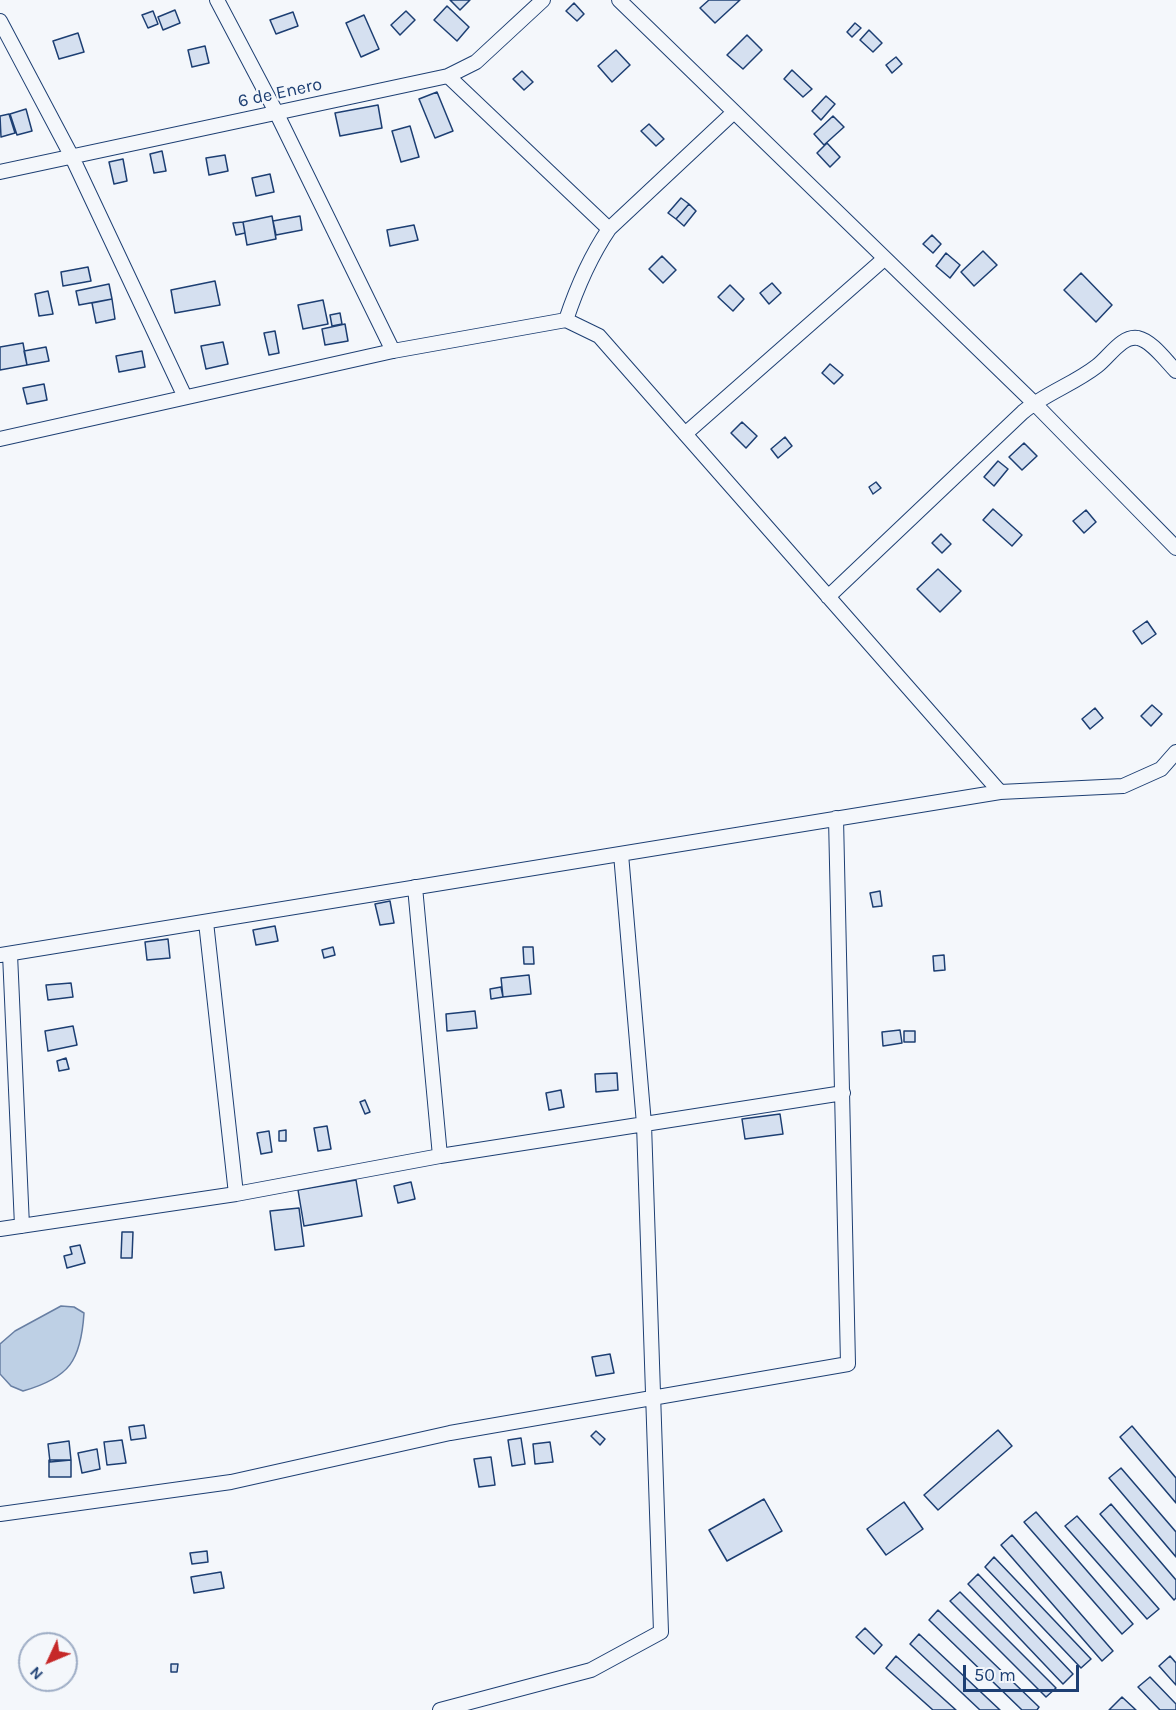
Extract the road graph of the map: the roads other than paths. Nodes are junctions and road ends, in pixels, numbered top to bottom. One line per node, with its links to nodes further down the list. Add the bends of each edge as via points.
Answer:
1 (217, 0): 6 (street)
2 (543, 0): 5 (street, 6 de Enero, via 476,62)
3 (619, 0): 7 (street)
4 (0, 21): 8 (street)
5 (448, 75): 6 (street, 6 de Enero); 10 (street)
6 (276, 112): 8 (street, 6 de Enero); 13 (street)
7 (734, 112): 10 (street); 11 (street)
8 (72, 157): 9 (street, 6 de Enero); 15 (street)
9 (0, 172)
10 (609, 229): 12 (street, via 579,283)
11 (884, 259): 16 (street); 17 (street)
12 (566, 320): 13 (street); 17 (street, via 599,336)
13 (393, 351): 15 (street)
14 (1176, 371): 16 (street, via 1147,342 1132,338 1096,367)
15 (186, 397): 18 (street)
16 (1034, 402): 19 (street); 20 (street)
17 (685, 434): 20 (street)
18 (0, 439)
19 (1176, 548)
20 (828, 597): 22 (street)
21 (1176, 752): 22 (street, via 1161,769 1123,786)
22 (1000, 792): 23 (street)
23 (836, 818): 24 (street); 28 (street)
24 (621, 854): 25 (street); 29 (street)
25 (415, 887): 26 (street); 30 (street)
26 (206, 922): 27 (street); 31 (street)
27 (5, 955): 32 (street)
28 (843, 1093): 29 (street); 34 (street, via 848,1364)
29 (644, 1124): 30 (street); 34 (street)
30 (440, 1156): 31 (street)
31 (236, 1194): 32 (street)
32 (22, 1226): 33 (street)
33 (0, 1229)
34 (654, 1397): 35 (street, via 450,1433 231,1482); 36 (street, via 661,1632 591,1670)
35 (0, 1514)
36 (440, 1710)

